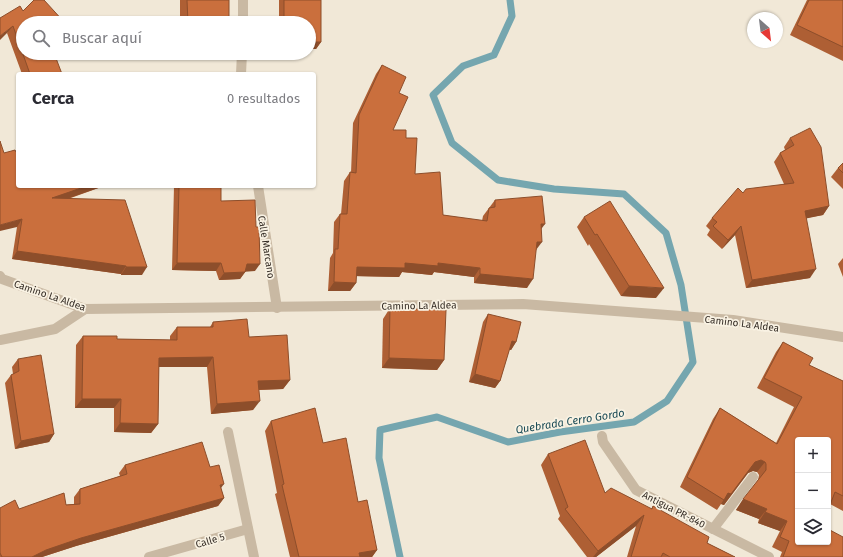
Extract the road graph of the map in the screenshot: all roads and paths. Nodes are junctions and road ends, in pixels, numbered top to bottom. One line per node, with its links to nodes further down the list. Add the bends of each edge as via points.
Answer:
1 (243, 0): 2 (street)
2 (243, 16)
3 (242, 60): 4 (street)
4 (241, 72)
5 (258, 188): 7 (street, Calle Marcano)
6 (0, 276): 8 (street, Camino La Aldea, via 2,279)
7 (277, 308): 8 (street, Camino La Aldea); 9 (street, Camino La Aldea, via 523,304 733,320)
8 (85, 309): 10 (street, via 55,329)
9 (843, 337)
10 (0, 340)
11 (228, 432): 14 (street)
12 (602, 436): 15 (street, Antigua PR-840, via 603,442 636,490)
13 (753, 477): 15 (street)
14 (248, 529): 16 (street, Calle 5); 17 (street)
15 (713, 529): 18 (street, Antigua PR-840)
16 (149, 557)
17 (254, 557)
18 (769, 557)

